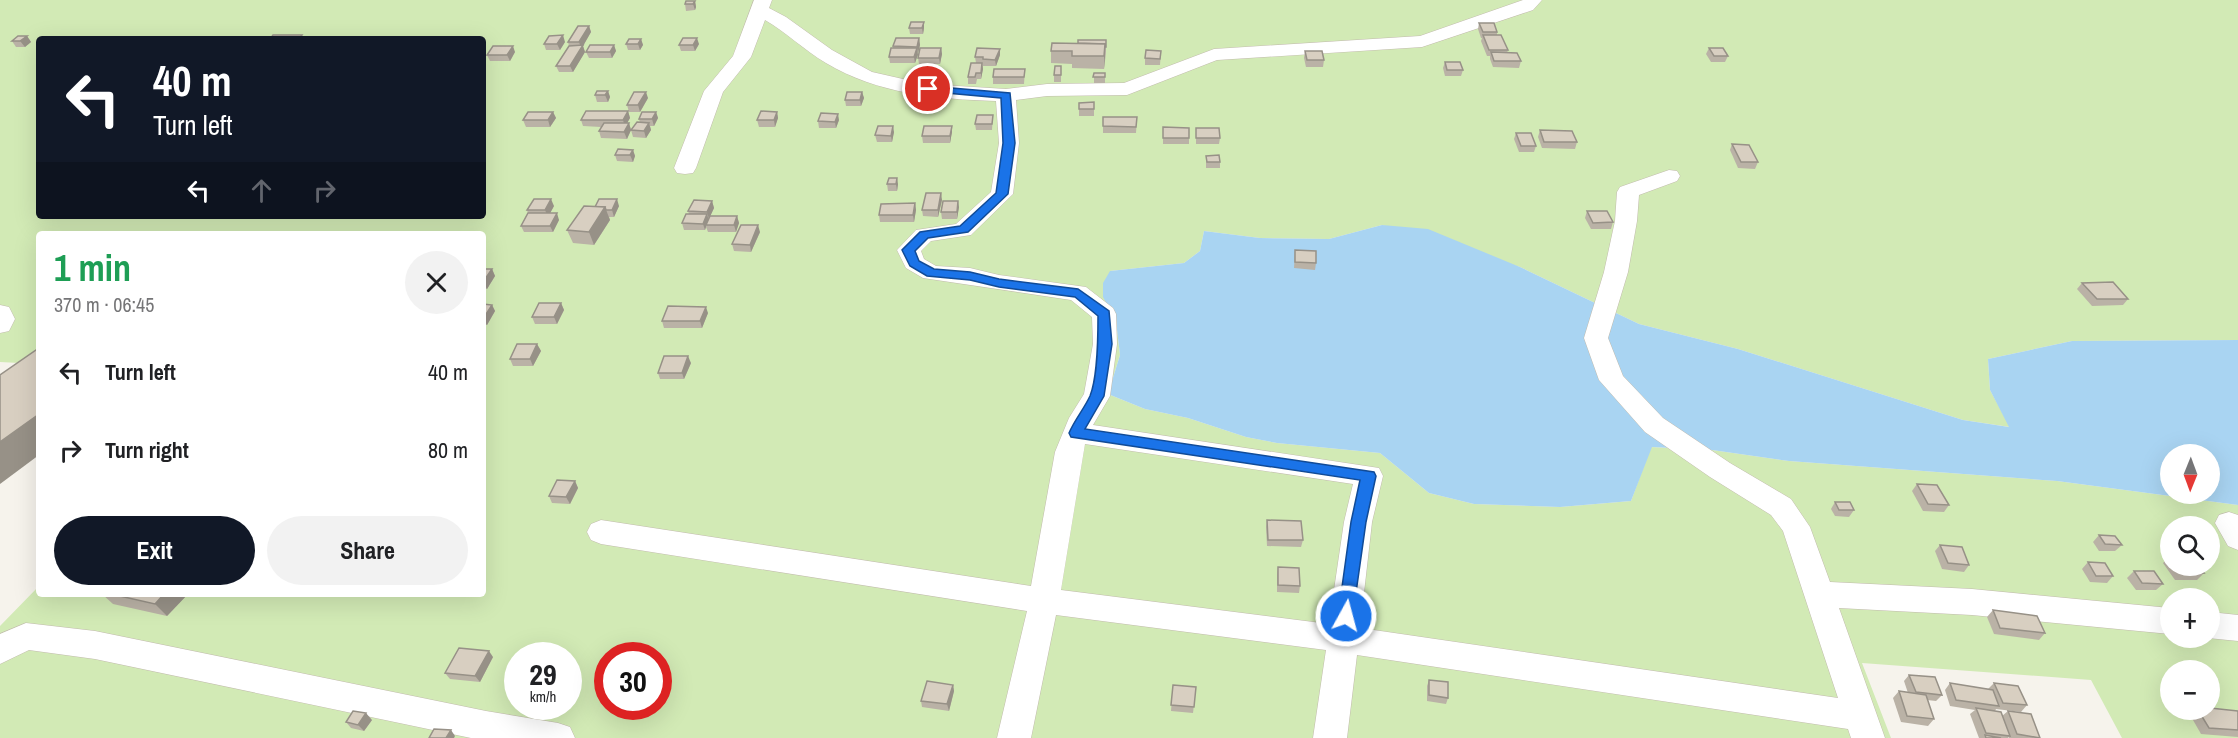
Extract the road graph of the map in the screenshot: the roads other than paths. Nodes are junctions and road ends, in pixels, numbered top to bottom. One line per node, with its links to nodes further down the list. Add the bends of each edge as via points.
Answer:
1 (1533, 0): 3 (street, via 1527,6 1422,40 1214,55 1127,89)
2 (760, 5): 3 (street, via 850,69 904,86); 4 (street, via 742,57 714,91)
3 (1006, 95): 8 (street, via 1009,143 1002,194 963,230 924,235 909,250 914,263 931,273 1078,293 1104,314 1105,344 1097,396)
4 (685, 168)
5 (1669, 176): 10 (street, via 1628,192 1616,272 1596,338 1612,380 1654,425 1781,507 1796,527)
6 (0, 313): 7 (street)
7 (0, 325)
8 (1077, 433): 11 (street, via 1069,452); 15 (street, via 1369,476 1358,522)
9 (601, 532): 11 (street)
10 (1820, 594): 12 (street, via 1972,602); 17 (street)
11 (1044, 601): 15 (street); 20 (street)
12 (2160, 620)
13 (2220, 626): 14 (street)
14 (2238, 628)
15 (1343, 639): 17 (street); 21 (street)
16 (0, 650): 18 (street, via 26,636 95,645)
17 (1864, 727)
18 (482, 732): 19 (street)
19 (558, 738)
20 (1014, 738)
21 (1330, 738)

